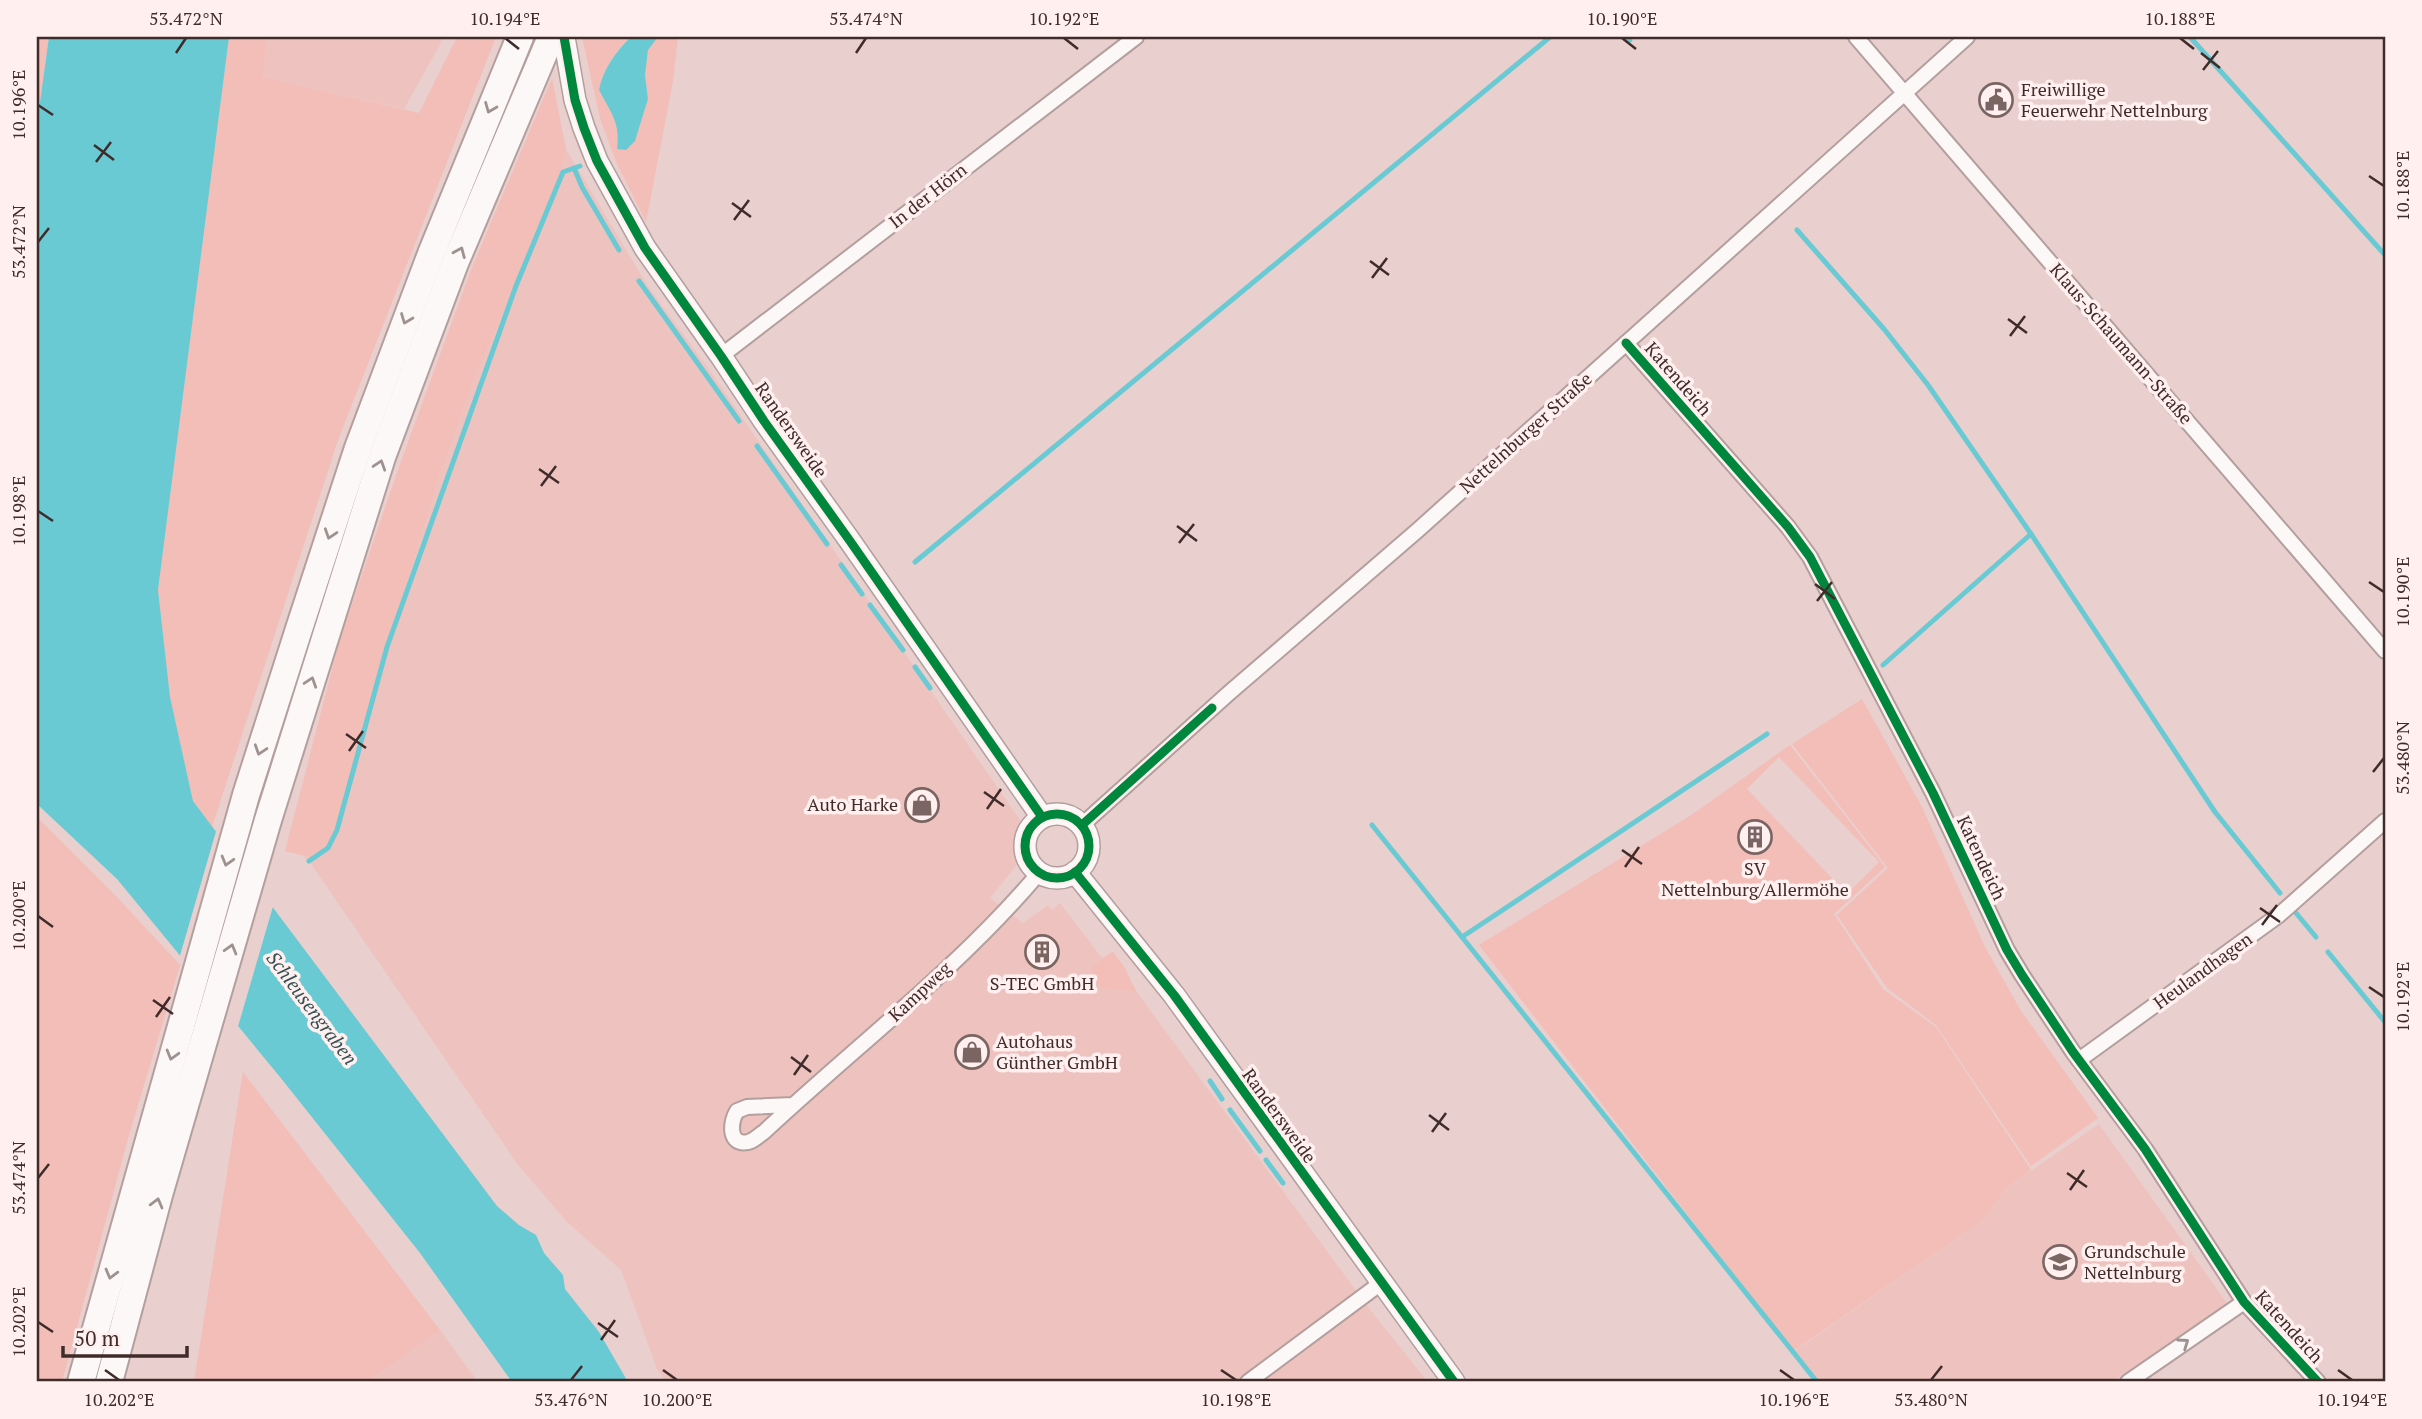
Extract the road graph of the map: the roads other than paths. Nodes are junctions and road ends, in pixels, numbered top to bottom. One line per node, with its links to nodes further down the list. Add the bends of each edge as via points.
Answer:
1 (551, 37): 20 (highway, one-way to 1, via 268,821 382,457 455,263)
2 (564, 37): 9 (street, Randersweide, via 575,100 597,161 645,248)
3 (1136, 37): 9 (street, In der Hörn)
4 (1856, 37): 7 (street, Klaus-Schaumann-Straße)
5 (1967, 37): 7 (street, Nettelnburger Straße)
6 (518, 41): 21 (highway, one-way to 21, via 358,448 246,795)
7 (1903, 92): 8 (street, Nettelnburger Straße); 10 (street, Klaus-Schaumann-Straße)
8 (1626, 343): 13 (street, Nettelnburger Straße); 16 (street, Katendeich, via 1810,557 1938,804 2007,950)
9 (721, 356): 11 (street, Randersweide)
10 (2385, 651)
11 (1042, 817): 13 (street, via 1064,814); 15 (street, via 1034,822 1025,842 1029,862)
12 (2385, 821): 16 (street, Heulandhagen, via 2279,915)
13 (1082, 825): 14 (street, via 1089,845 1083,865)
14 (1075, 872): 15 (street, via 1055,878); 18 (street, Randersweide, via 1174,995)
15 (1039, 873): 17 (street, Kampweg, via 1009,908)
16 (2079, 1060): 19 (street, Katendeich, via 2145,1149)
17 (793, 1105)
18 (1381, 1283): 24 (street); 25 (street, Randersweide)
19 (2244, 1302): 26 (street, one-way to 19); 27 (street, Katendeich)
20 (121, 1340): 22 (highway); 23 (highway)
21 (81, 1382)
22 (109, 1382)
23 (116, 1382)
24 (1248, 1382)
25 (1454, 1382)
26 (2128, 1382)
27 (2318, 1382)

